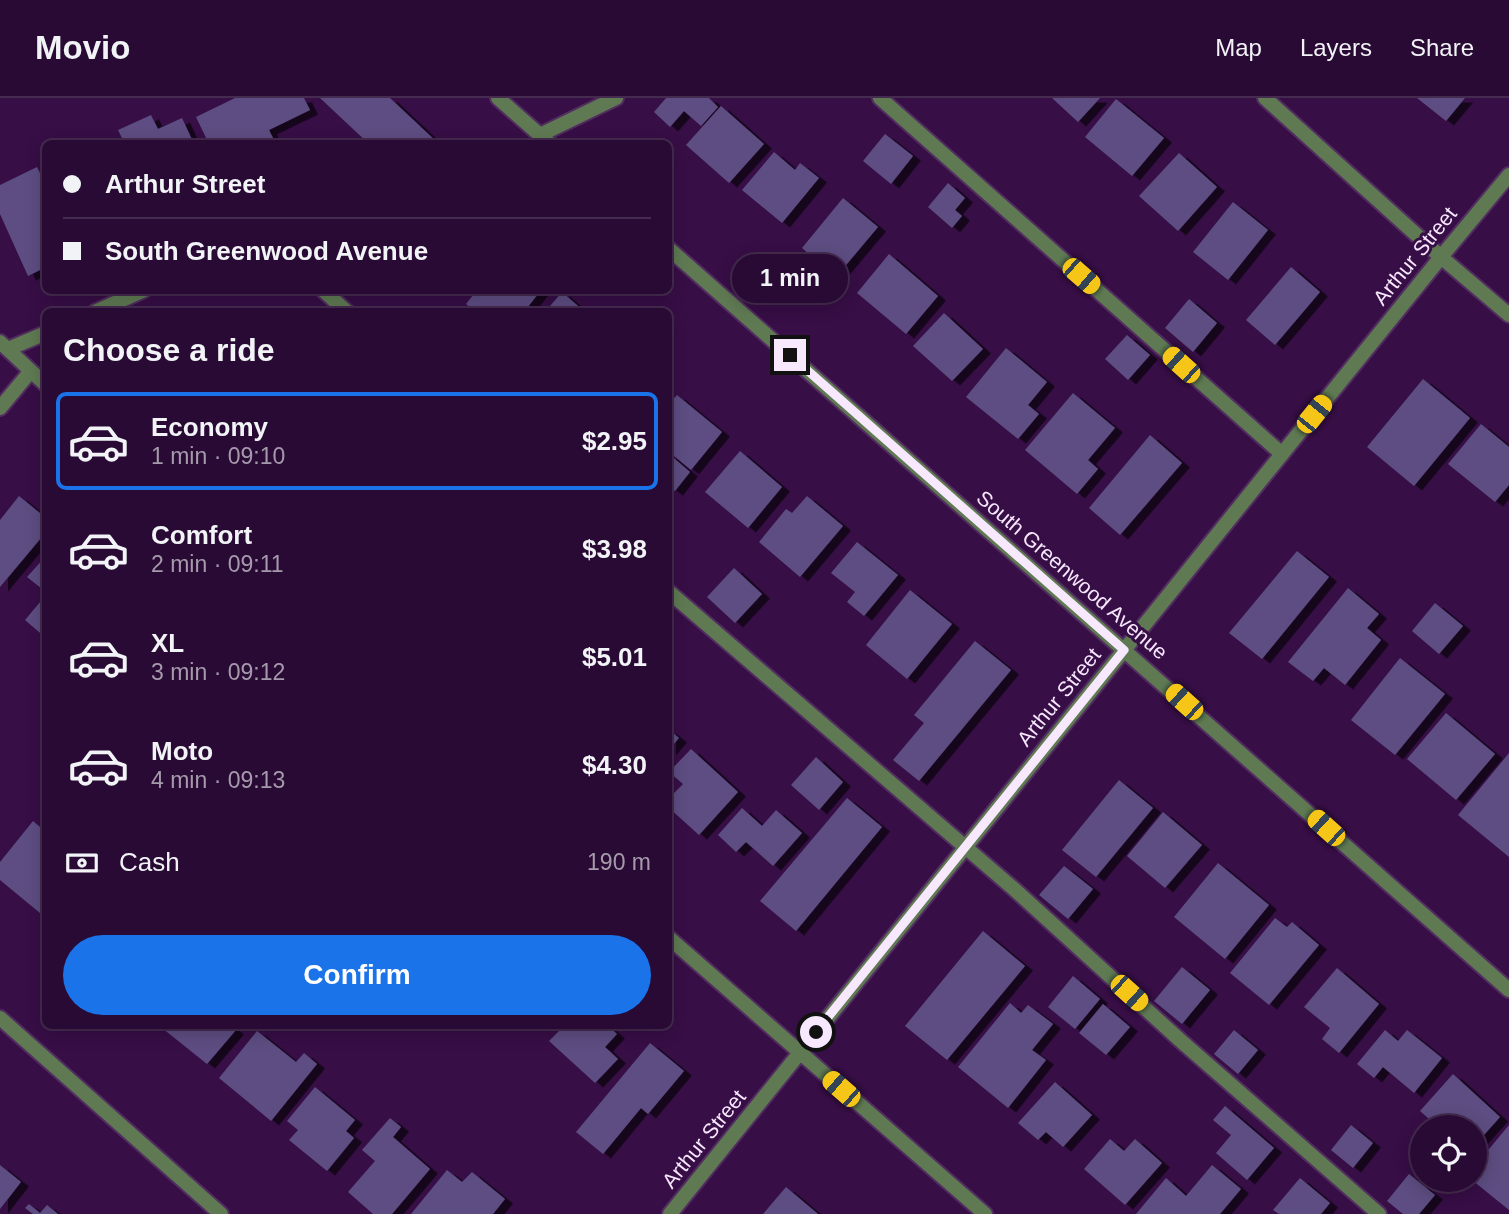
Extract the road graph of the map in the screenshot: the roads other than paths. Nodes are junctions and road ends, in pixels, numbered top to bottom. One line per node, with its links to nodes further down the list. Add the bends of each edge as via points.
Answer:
1 (498, 98): 5 (street)
2 (617, 98): 5 (street)
3 (880, 98): 19 (street)
4 (1265, 98): 8 (street)
5 (545, 139)
6 (1509, 176): 8 (street, Arthur Street)
7 (672, 252): 21 (street, South Greenwood Avenue)
8 (1441, 257): 13 (street); 19 (street, Arthur Street)
9 (135, 294): 11 (street)
10 (327, 294): 12 (street)
11 (104, 308)
12 (343, 308)
13 (1509, 315)
14 (42, 334): 15 (street)
15 (4, 346): 16 (street)
16 (30, 372): 17 (street); 18 (street)
17 (42, 382)
18 (0, 408)
19 (1282, 454): 21 (street, Arthur Street)
20 (672, 594): 22 (street)
21 (1124, 650): 22 (street, Arthur Street); 24 (street, South Greenwood Avenue)
22 (964, 848): 26 (street, Arthur Street); 30 (street)
23 (672, 941): 26 (street)
24 (1509, 990)
25 (0, 1018): 27 (street)
26 (800, 1053): 28 (street, Arthur Street); 29 (street)
27 (221, 1214)
28 (670, 1214)
29 (985, 1214)
30 (1380, 1214)

